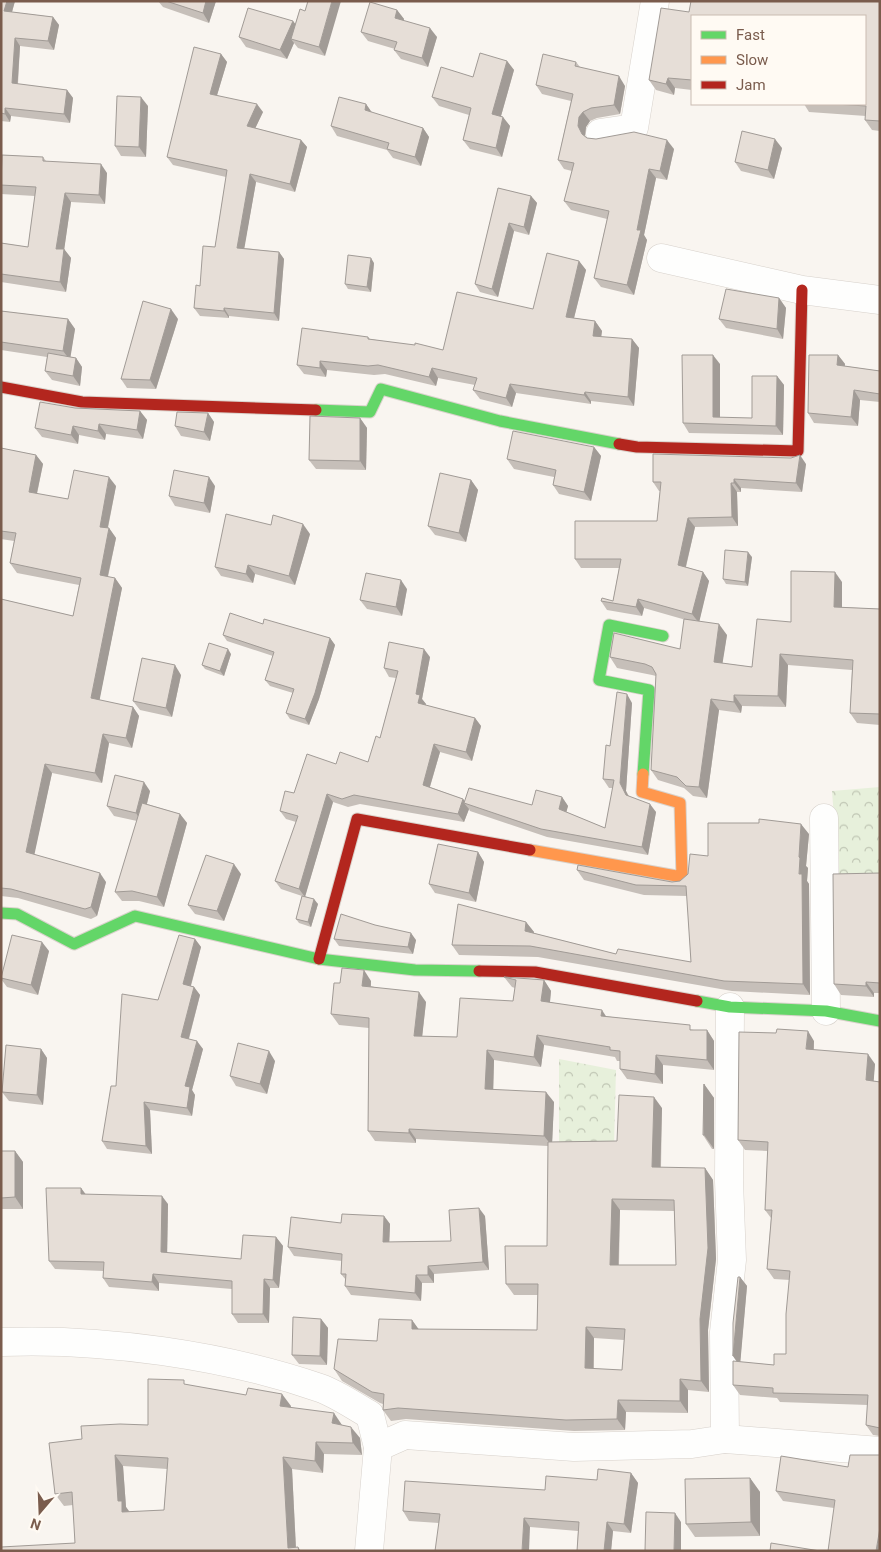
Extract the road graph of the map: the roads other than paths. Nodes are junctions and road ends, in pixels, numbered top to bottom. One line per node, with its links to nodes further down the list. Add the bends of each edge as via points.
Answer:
1 (655, 1): 2 (street, via 634,128)
2 (600, 133)
3 (661, 258): 4 (street)
4 (802, 290): 5 (street); 6 (street, via 798,451 637,446 500,421 381,389 370,412 82,402)
5 (880, 300)
6 (1, 387)
7 (663, 636): 10 (street, via 609,625 599,680 649,690 642,792 680,803 682,877 357,819)
8 (824, 818): 12 (street)
9 (1, 913): 10 (street, via 17,914 74,944 135,916)
10 (319, 959): 11 (street, via 415,970 535,972)
11 (730, 1007): 12 (street); 15 (street, via 732,1260 724,1332)
12 (826, 1011): 13 (street)
13 (880, 1021)
14 (1, 1342): 16 (street, via 138,1347 242,1366 321,1389 370,1414)
15 (725, 1439): 16 (street, via 692,1444 574,1447 405,1435); 17 (street)
16 (378, 1447): 18 (street)
17 (880, 1451)
18 (370, 1551)

